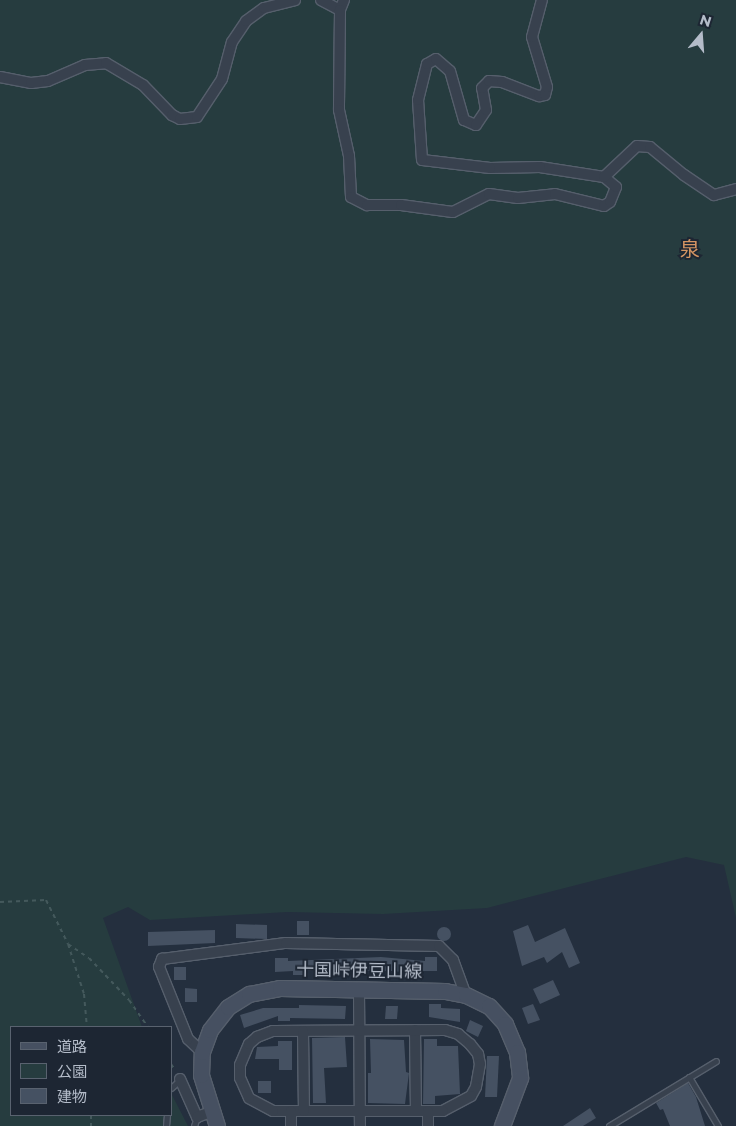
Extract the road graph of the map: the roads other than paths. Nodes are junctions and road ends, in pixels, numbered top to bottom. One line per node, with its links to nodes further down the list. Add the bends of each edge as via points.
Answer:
1 (294, 0): 5 (street, via 264,8 246,21 232,42 222,79 197,117 172,115 143,85 106,63 85,65 48,81 31,83)
2 (321, 0): 4 (street)
3 (542, 0): 6 (street, via 532,37 547,87 545,95 489,81 482,88 486,110 476,125 464,120 450,71 436,59 432,61 427,64 418,100 422,160 490,168 540,167)
4 (342, 5): 6 (street, via 339,110 349,156 351,197 357,202 453,212 488,194 518,198 544,194 567,196 604,206 610,202 616,188)
5 (0, 77)
6 (604, 177): 7 (street, via 637,146 650,147 714,194)
7 (736, 189)
8 (359, 991): 9 (main road, 十国峠伊豆山線, via 445,991); 10 (street); 13 (main road, 十国峠伊豆山線, via 280,988 249,994 228,1007 210,1030)
9 (466, 995): 13 (street, via 453,960 439,946 286,943 162,959 159,968 188,1040); 28 (main road, 十国峠伊豆山線, via 489,1006 505,1024 517,1052 520,1078)
10 (360, 1030): 11 (street); 12 (street); 20 (street)
11 (415, 1030): 21 (street); 22 (street, via 445,1030 458,1034 478,1054 480,1064 476,1087 470,1096 453,1109)
12 (303, 1031): 18 (street, via 273,1031 257,1037 243,1053 240,1065 240,1078 249,1098 272,1111); 19 (street)
13 (202, 1052): 23 (main road, 十国峠伊豆山線)
14 (716, 1061): 15 (lane)
15 (689, 1077): 29 (lane); 30 (lane)
16 (180, 1079): 17 (lane); 23 (street)
17 (172, 1087)
18 (291, 1111): 19 (street); 25 (street)
19 (304, 1111): 20 (street)
20 (360, 1111): 21 (street); 26 (street)
21 (416, 1111): 22 (street)
22 (428, 1111): 27 (street)
23 (201, 1118): 24 (main road, 十国峠伊豆山線)
24 (217, 1126)
25 (291, 1126)
26 (360, 1126)
27 (428, 1126)
28 (502, 1126)
29 (609, 1126)
30 (718, 1126)

